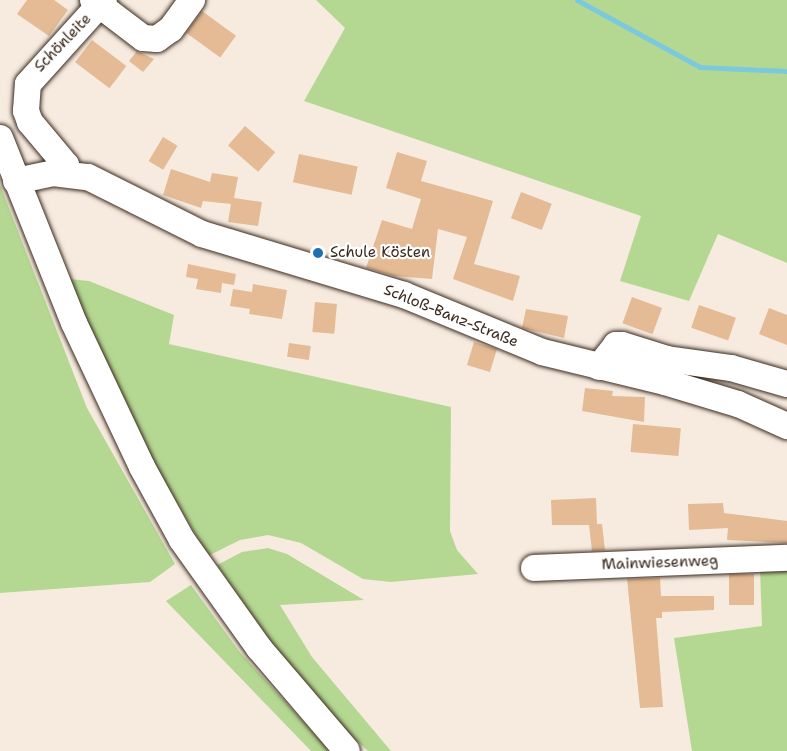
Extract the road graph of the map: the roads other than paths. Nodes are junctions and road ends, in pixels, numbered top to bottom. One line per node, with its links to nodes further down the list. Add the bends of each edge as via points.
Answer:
1 (192, 0): 2 (street, Schönleite, via 171,29 157,39 143,38)
2 (98, 2): 4 (street, Schönleite, via 28,84 26,111 30,122 66,165)
3 (0, 138): 5 (street)
4 (59, 174): 5 (street); 6 (street, Schloß-Banz-Straße, via 96,180 202,234 404,295 542,352)
5 (16, 181): 11 (street, via 95,369 182,540 223,601 302,702)
6 (599, 367): 7 (street, via 615,345 622,345 667,359 731,368); 8 (street, Schloß-Banz-Straße, via 738,404)
7 (787, 384)
8 (787, 426)
9 (787, 558): 10 (street, Mainwiesenweg)
10 (534, 568)
11 (347, 751)

